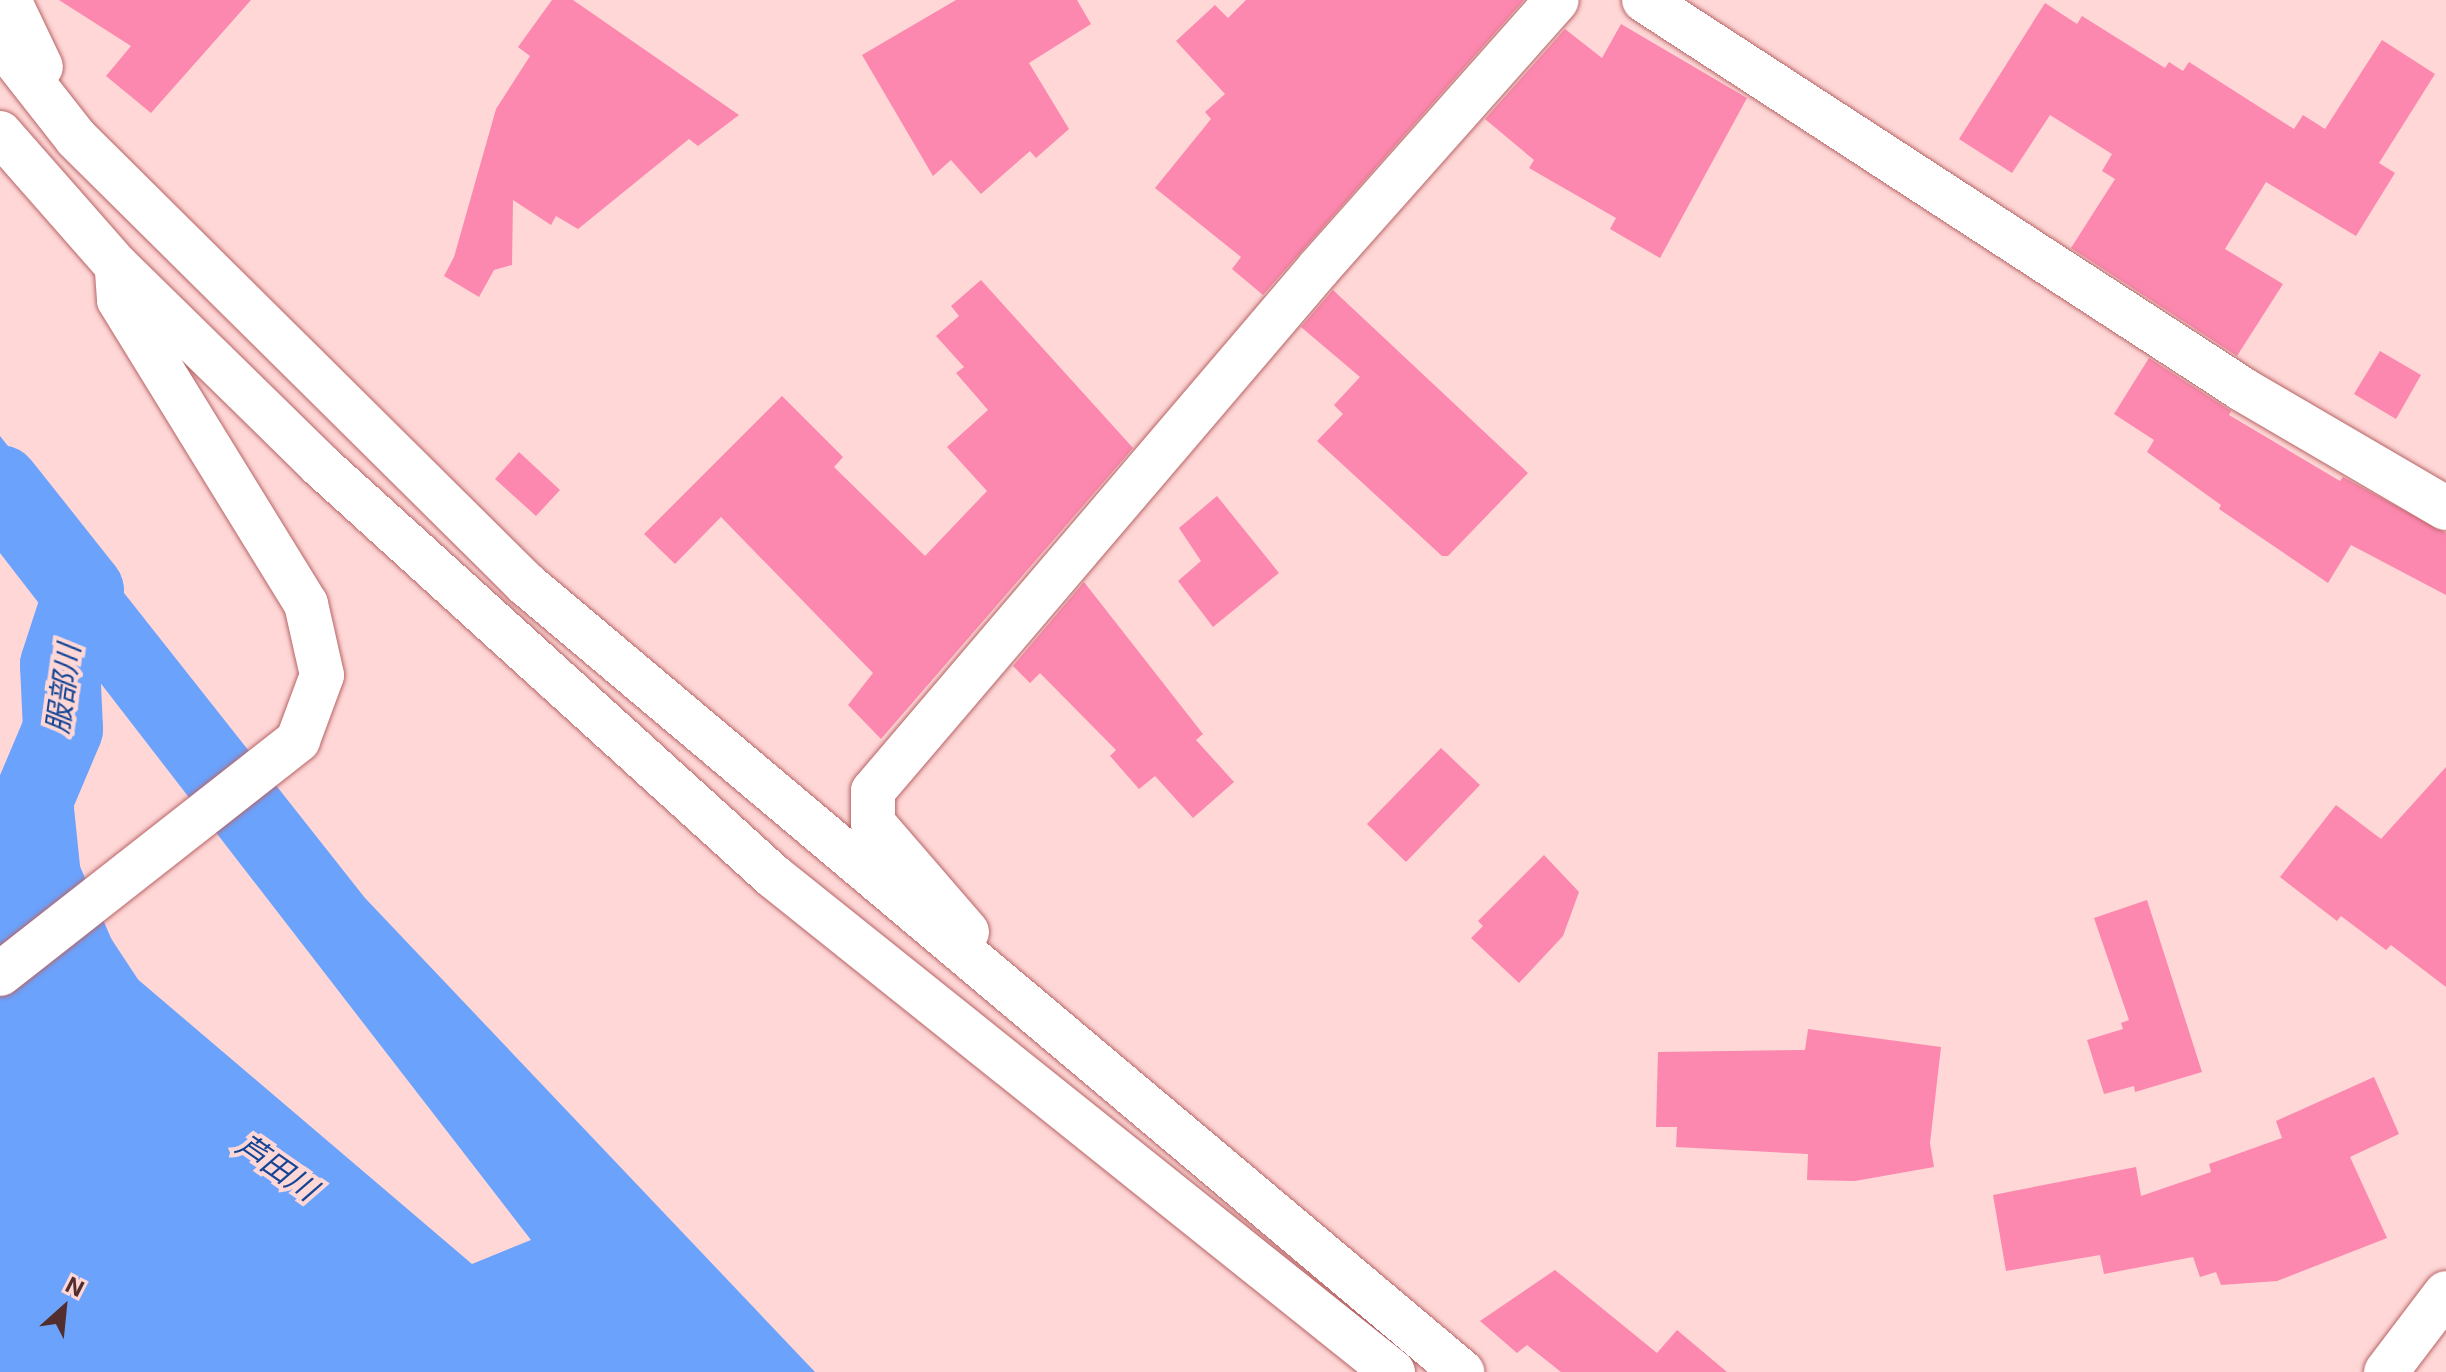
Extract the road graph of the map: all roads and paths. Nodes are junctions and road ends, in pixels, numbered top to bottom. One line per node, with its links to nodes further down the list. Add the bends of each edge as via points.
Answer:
1 (9, 0): 6 (street)
2 (1557, 0): 10 (street, via 1319,268 873,791 873,823 1004,974)
3 (1644, 0): 8 (street, via 2242,389)
4 (0, 41): 6 (street)
5 (0, 133): 7 (street)
6 (76, 138): 10 (street, via 526,584)
7 (117, 266): 9 (street, via 119,300 306,604 322,675 298,740); 12 (street, via 320,465 773,876)
8 (2446, 508)
9 (0, 974)
10 (1009, 996): 13 (street)
11 (2446, 1293): 14 (street)
12 (1393, 1372)
13 (1462, 1372)
14 (2386, 1372)

